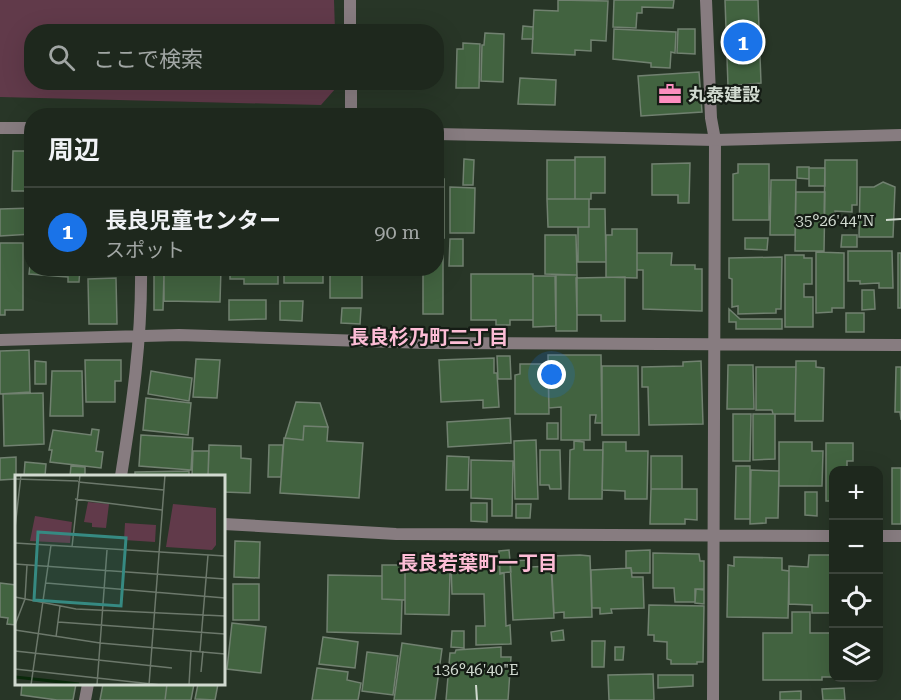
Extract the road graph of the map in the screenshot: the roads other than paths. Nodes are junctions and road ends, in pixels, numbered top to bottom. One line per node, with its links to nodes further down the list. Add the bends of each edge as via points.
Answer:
1 (350, 0): 3 (street)
2 (706, 0): 10 (street)
3 (350, 24)
4 (351, 90): 5 (street)
5 (351, 108)
6 (0, 128): 7 (street)
7 (24, 128)
8 (444, 134): 10 (street)
9 (901, 135): 10 (street)
10 (715, 140): 14 (street)
11 (141, 276): 12 (street)
12 (140, 336): 13 (street); 14 (street); 16 (street)
13 (0, 340)
14 (714, 344): 15 (street); 18 (street)
15 (901, 345)
16 (121, 475)
17 (225, 524): 18 (street, via 396,534)
18 (713, 535): 19 (street); 24 (street)
19 (829, 536)
20 (883, 536): 21 (street)
21 (901, 536)
22 (88, 685): 23 (street)
23 (85, 700)
24 (713, 700)

